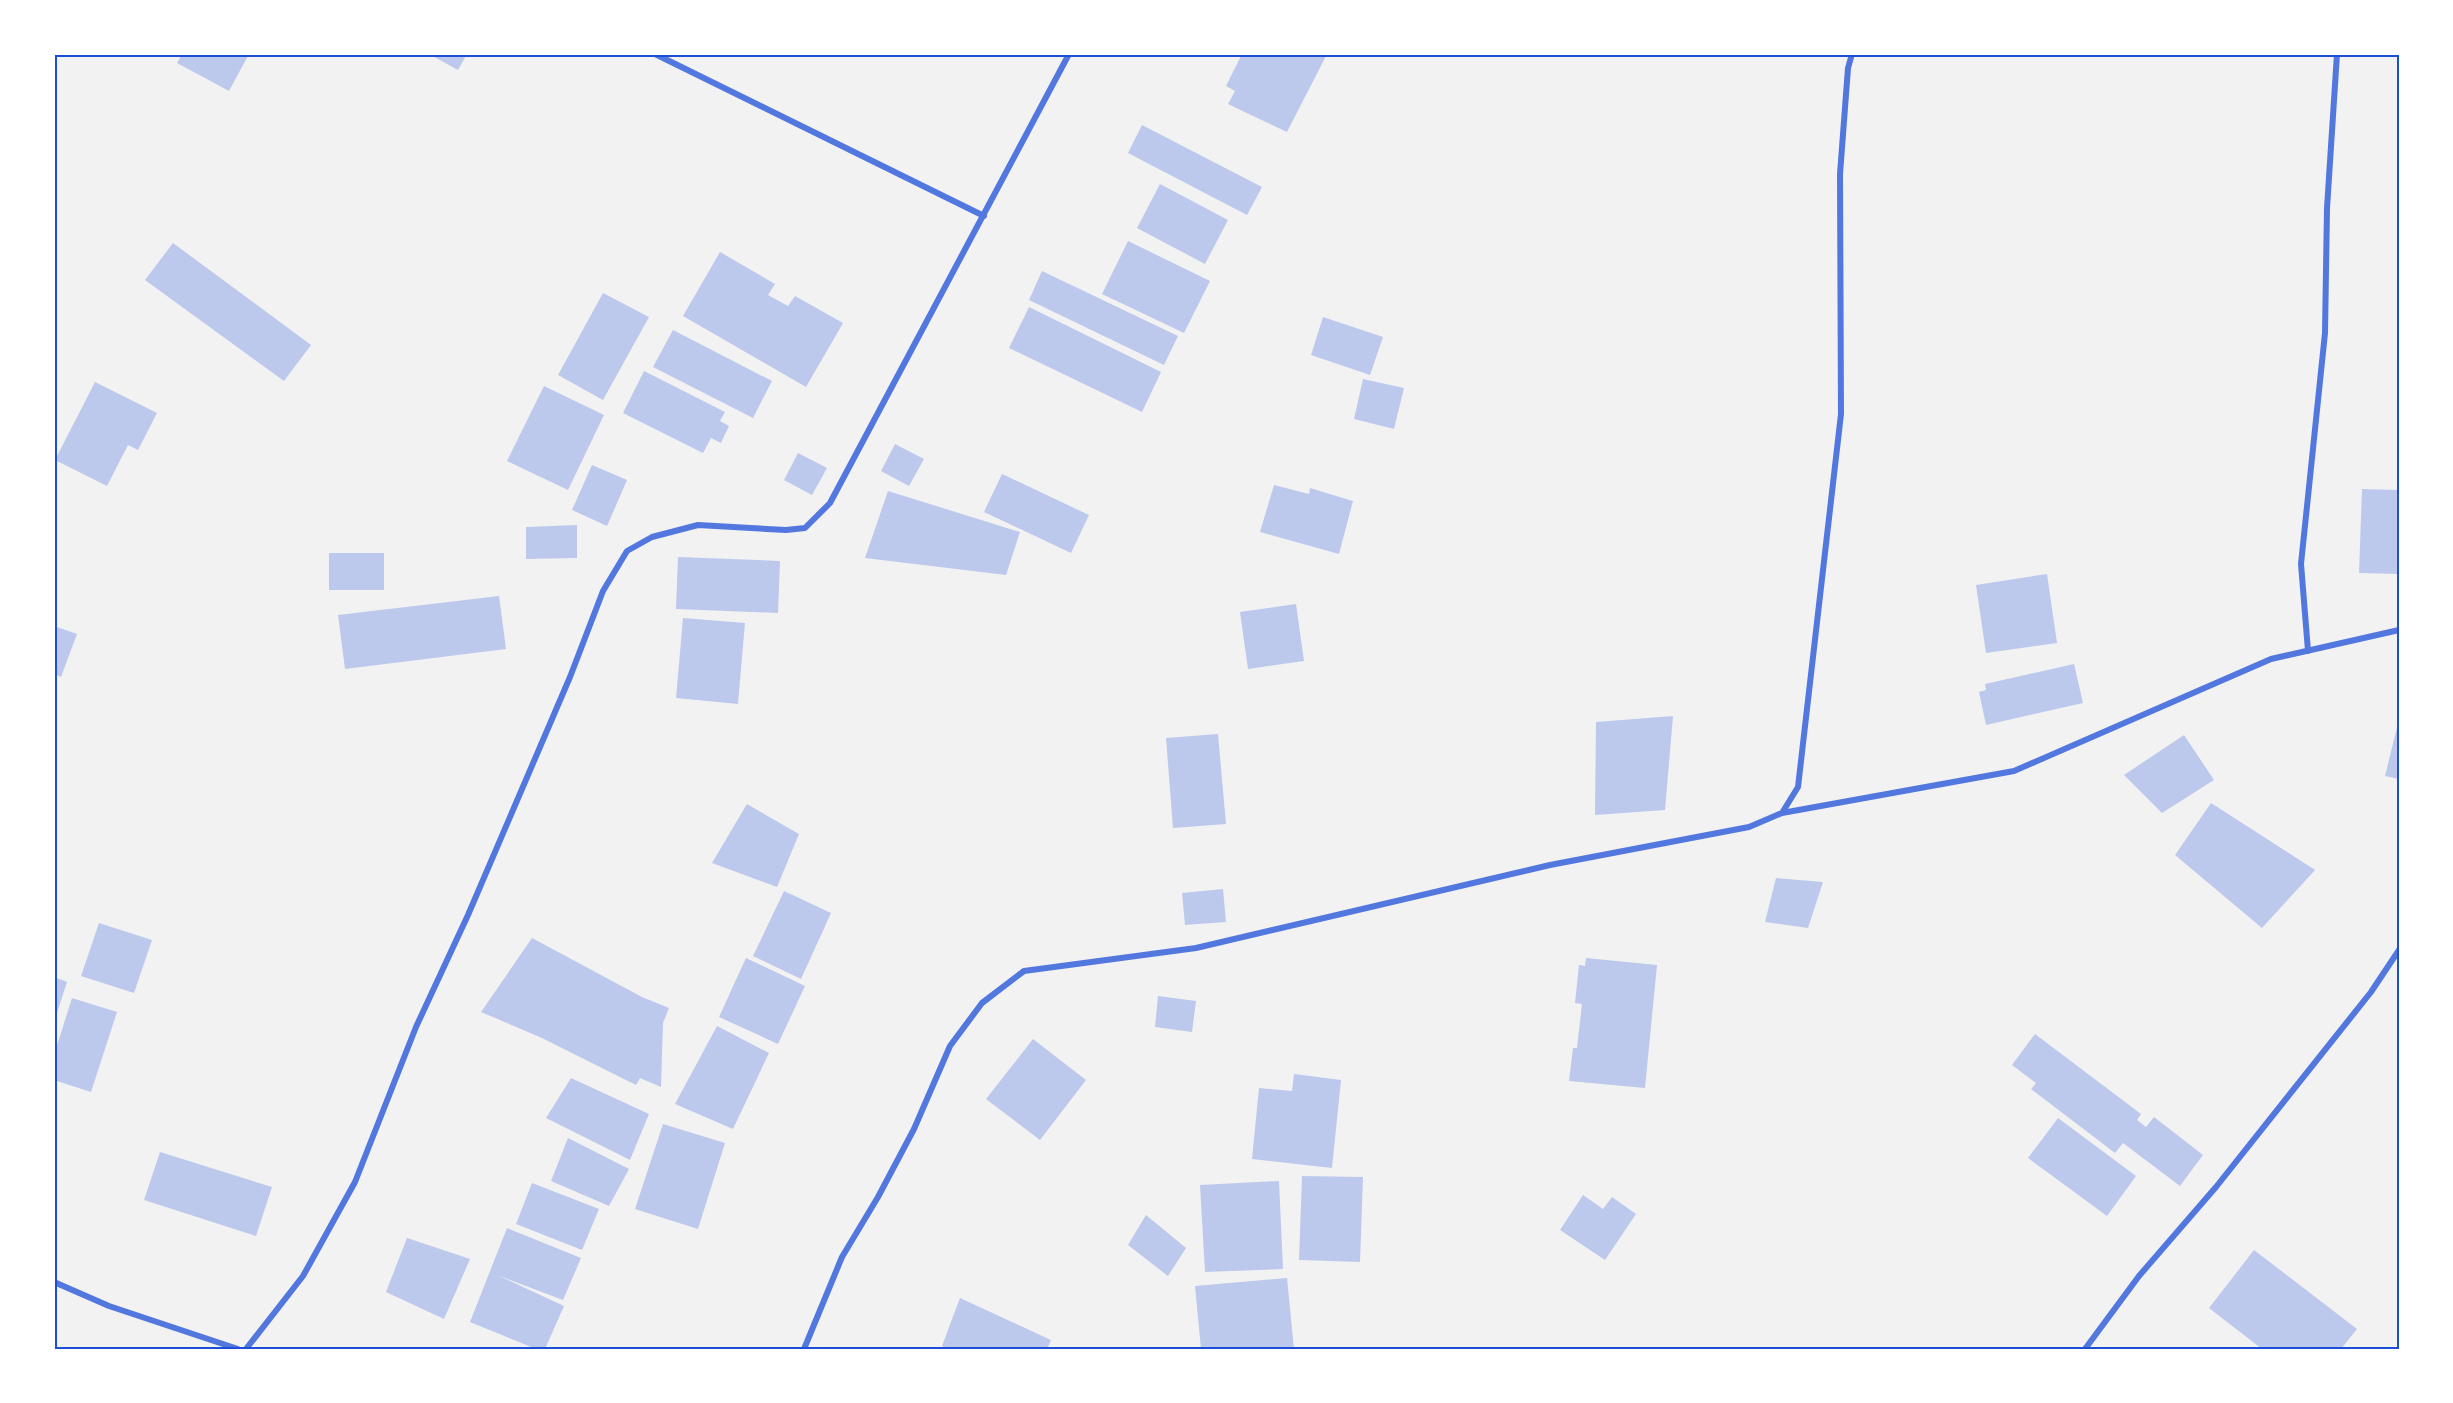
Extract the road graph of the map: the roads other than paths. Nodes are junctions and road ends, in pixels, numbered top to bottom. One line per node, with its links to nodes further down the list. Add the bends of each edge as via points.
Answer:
1 (655, 54): 5 (street)
2 (1069, 54): 5 (street)
3 (1852, 54): 8 (street, via 1840,174 1841,414 1798,787)
4 (2337, 54): 7 (street, via 2327,208 2325,333 2301,564)
5 (984, 216): 12 (street, via 830,503 805,528 698,525 652,537 627,551 603,591 468,915 416,1027 355,1182 303,1276)
6 (2399, 630): 7 (street)
7 (2308, 651): 8 (street, via 2271,659 2014,771)
8 (1782, 813): 13 (street, via 1749,827 1550,865 1196,948 1024,970 982,1003 950,1046 914,1129 842,1257)
9 (2399, 950): 14 (street, via 2371,992 2216,1187 2139,1276)
10 (54, 1282): 11 (street, via 110,1306)
11 (238, 1349)
12 (246, 1349)
13 (804, 1349)
14 (2085, 1349)

